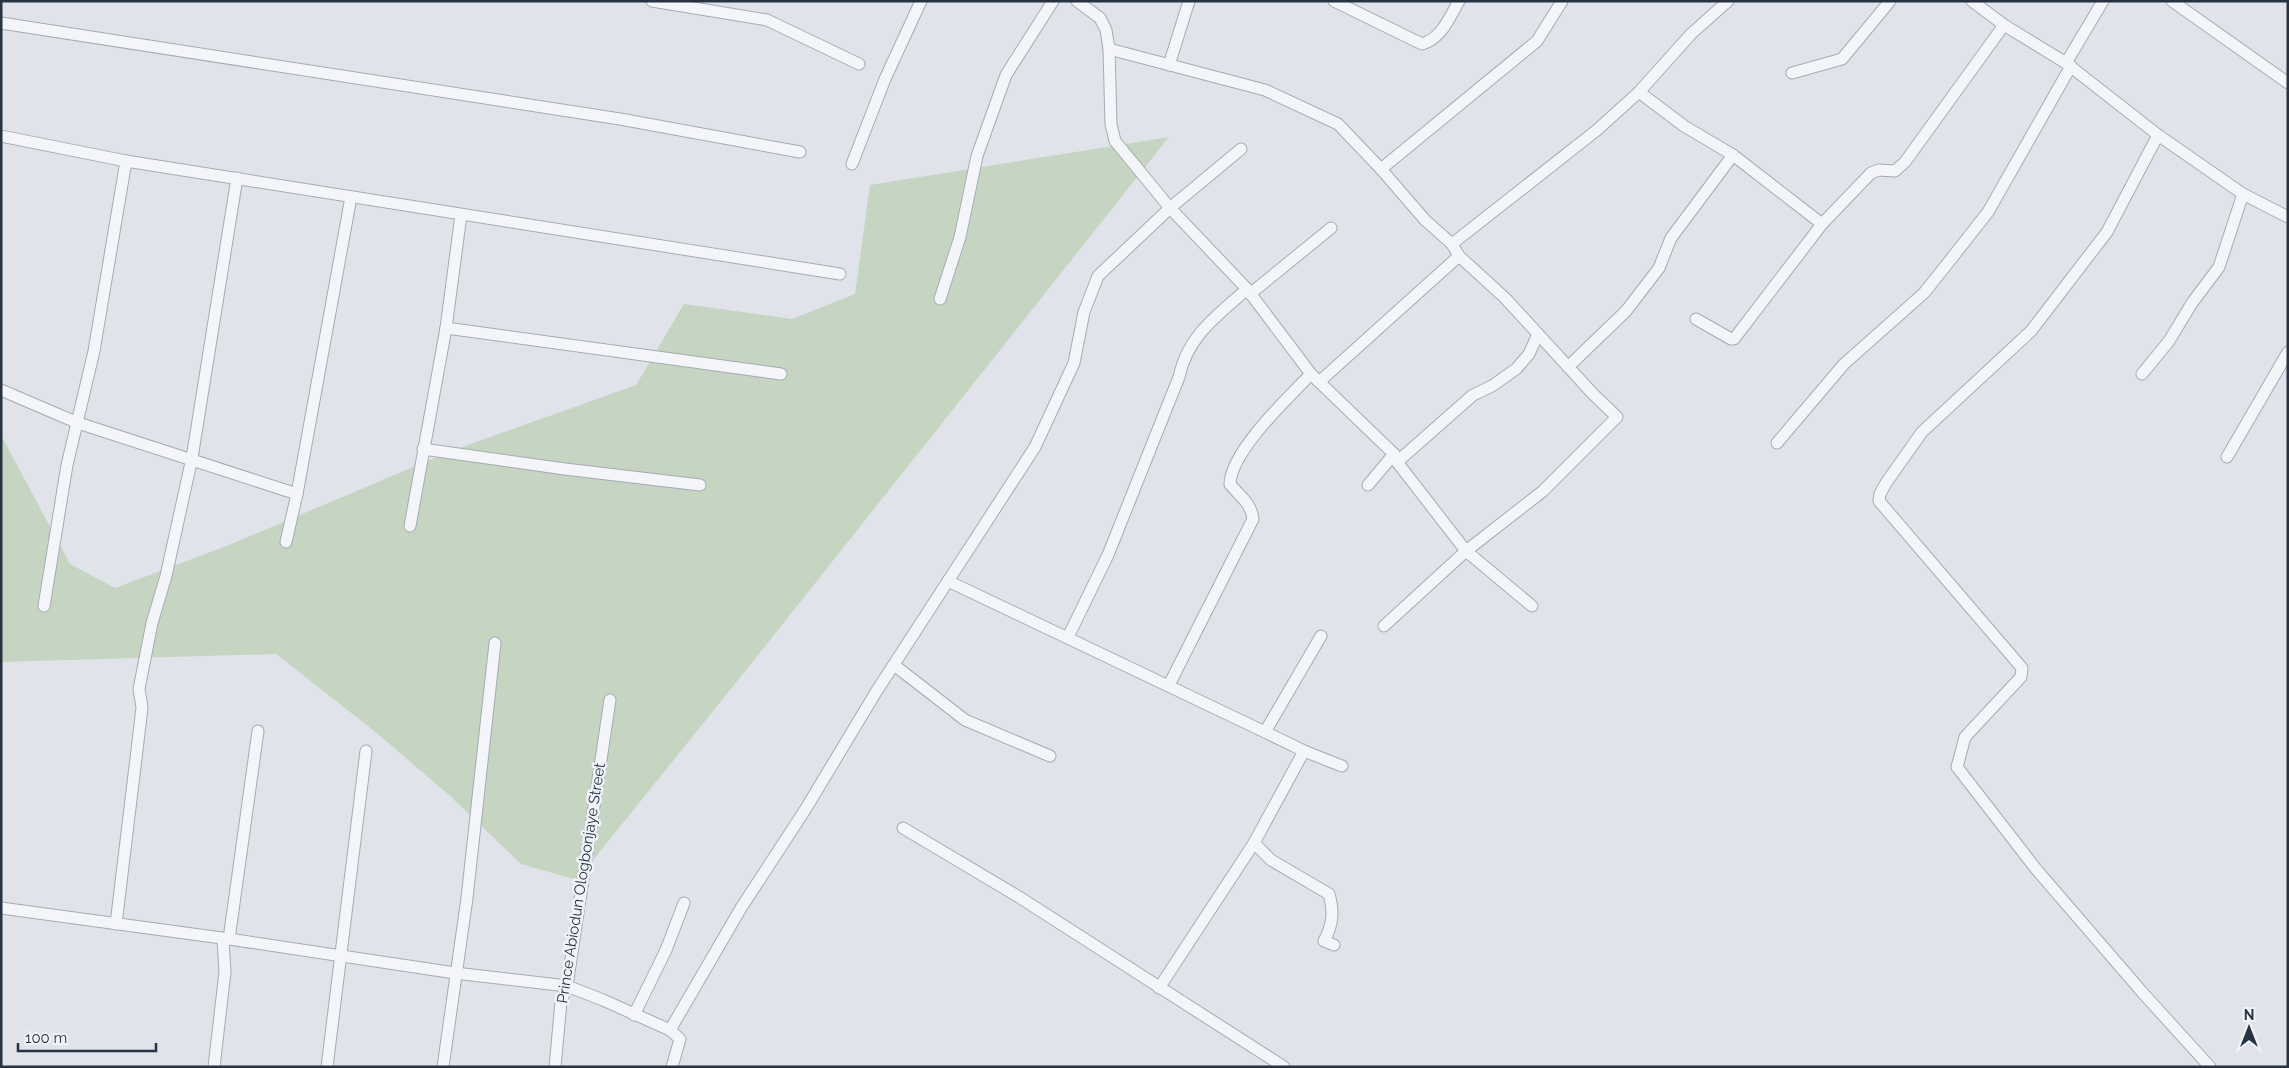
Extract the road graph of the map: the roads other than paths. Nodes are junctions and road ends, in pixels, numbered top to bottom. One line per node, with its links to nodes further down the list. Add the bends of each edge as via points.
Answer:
1 (652, 1): 17 (street, via 766,20)
2 (921, 1): 29 (street, via 885,79)
3 (1053, 1): 43 (street, via 1006,75 977,156 960,237)
4 (1077, 1): 16 (street, via 1104,24)
5 (1189, 1): 19 (street)
6 (1334, 1): 7 (street, via 1422,44 1433,41 1444,29)
7 (1458, 1)
8 (1562, 1): 30 (street, via 1538,41)
9 (1728, 1): 22 (street, via 1692,34)
10 (1890, 1): 20 (street, via 1842,59)
11 (1972, 1): 15 (street)
12 (2103, 1): 18 (street)
13 (2172, 1): 21 (street)
14 (1, 23): 26 (street, via 620,119)
15 (2004, 25): 18 (street); 37 (street, via 1905,162 1895,171 1871,173)
16 (1109, 48): 19 (street); 34 (street, via 1112,134)
17 (860, 64)
18 (2068, 64): 23 (street); 54 (street, via 1988,212 1924,294 1844,364)
19 (1169, 65): 30 (street, via 1265,90 1338,124)
20 (1792, 73)
21 (2288, 83)
22 (1640, 92): 27 (street, via 1684,126); 39 (street, via 1598,130)
23 (2158, 135): 32 (street); 101 (street, via 2107,232 2031,330 1922,432 1886,483 1879,501 2022,668 2021,677 1965,737 1957,767 2036,869)
24 (1, 136): 28 (street)
25 (1241, 149): 34 (street)
26 (800, 152)
27 (1733, 155): 37 (street); 48 (street, via 1671,238 1659,268 1626,311)
28 (126, 161): 31 (street); 53 (street, via 94,351)
29 (852, 164)
30 (1381, 169): 39 (street, via 1425,220)
31 (237, 178): 33 (street); 57 (street)
32 (2243, 194): 36 (street); 50 (street, via 2219,267 2169,341)
33 (351, 197): 35 (street); 61 (street)
34 (1170, 208): 42 (street); 65 (street, via 1098,276 1084,312 1074,364 1035,447)
35 (461, 215): 41 (street); 45 (street)
36 (2288, 217)
37 (1822, 224): 44 (street, via 1734,339)
38 (1331, 228): 42 (street)
39 (1452, 244): 40 (street)
40 (1459, 256): 46 (street); 51 (street)
41 (840, 274)
42 (1248, 291): 51 (street); 70 (street, via 1196,335 1183,359 1179,377 1108,555)
43 (940, 299)
44 (1696, 319)
45 (446, 328): 49 (street); 55 (street)
46 (1538, 334): 48 (street); 58 (street, via 1529,354 1516,369 1473,395)
47 (2288, 352): 56 (street)
48 (1568, 368): 64 (street, via 1617,417 1542,491)
49 (781, 374)
50 (2142, 374)
51 (1315, 378): 58 (street); 73 (street, via 1259,428 1230,474 1230,484 1248,502 1253,518)
52 (1, 390): 53 (street)
53 (78, 422): 57 (street); 66 (street, via 67,465)
54 (1777, 443)
55 (423, 449): 59 (street); 62 (street)
56 (2227, 457)
57 (192, 458): 61 (street); 85 (street, via 139,689 141,716)
58 (1396, 458): 60 (street); 64 (street)
59 (700, 485)
60 (1368, 485)
61 (297, 494): 63 (street)
62 (410, 526)
63 (286, 542)
64 (1466, 551): 67 (street); 68 (street)
65 (948, 581): 70 (street); 72 (street)
66 (44, 606)
67 (1532, 606)
68 (1384, 626)
69 (1321, 636): 76 (street)
70 (1068, 637): 73 (street)
71 (495, 643): 89 (street, via 467,898)
72 (894, 665): 79 (street, via 965,720); 93 (street, via 741,908)
73 (1169, 685): 76 (street)
74 (610, 700): 90 (street, Prince Abiodun Ologbonjaye Street)
75 (258, 731): 86 (street)
76 (1265, 732): 78 (street)
77 (366, 751): 88 (street)
78 (1304, 751): 80 (street); 82 (street)
79 (1050, 756)
80 (1342, 766)
81 (903, 828): 91 (street, via 1019,897)
82 (1254, 843): 87 (street, via 1271,860 1329,894 1332,918 1324,941); 91 (street)
83 (684, 902): 92 (street, via 666,950)
84 (1, 908): 85 (street)
85 (116, 924): 86 (street)
86 (226, 939): 88 (street); 95 (street)
87 (1334, 945)
88 (342, 956): 89 (street); 96 (street)
89 (455, 974): 90 (street); 97 (street)
90 (567, 986): 92 (street); 98 (street, Prince Abiodun Ologbonjaye Street, via 561,1002)
91 (1159, 988): 94 (street)
92 (634, 1015): 93 (street)
93 (670, 1030): 99 (street, via 680,1039)
94 (1271, 1063): 100 (street)
95 (214, 1067)
96 (327, 1067)
97 (443, 1067)
98 (555, 1067)
99 (672, 1067)
100 (1284, 1067)
101 (2210, 1067)

